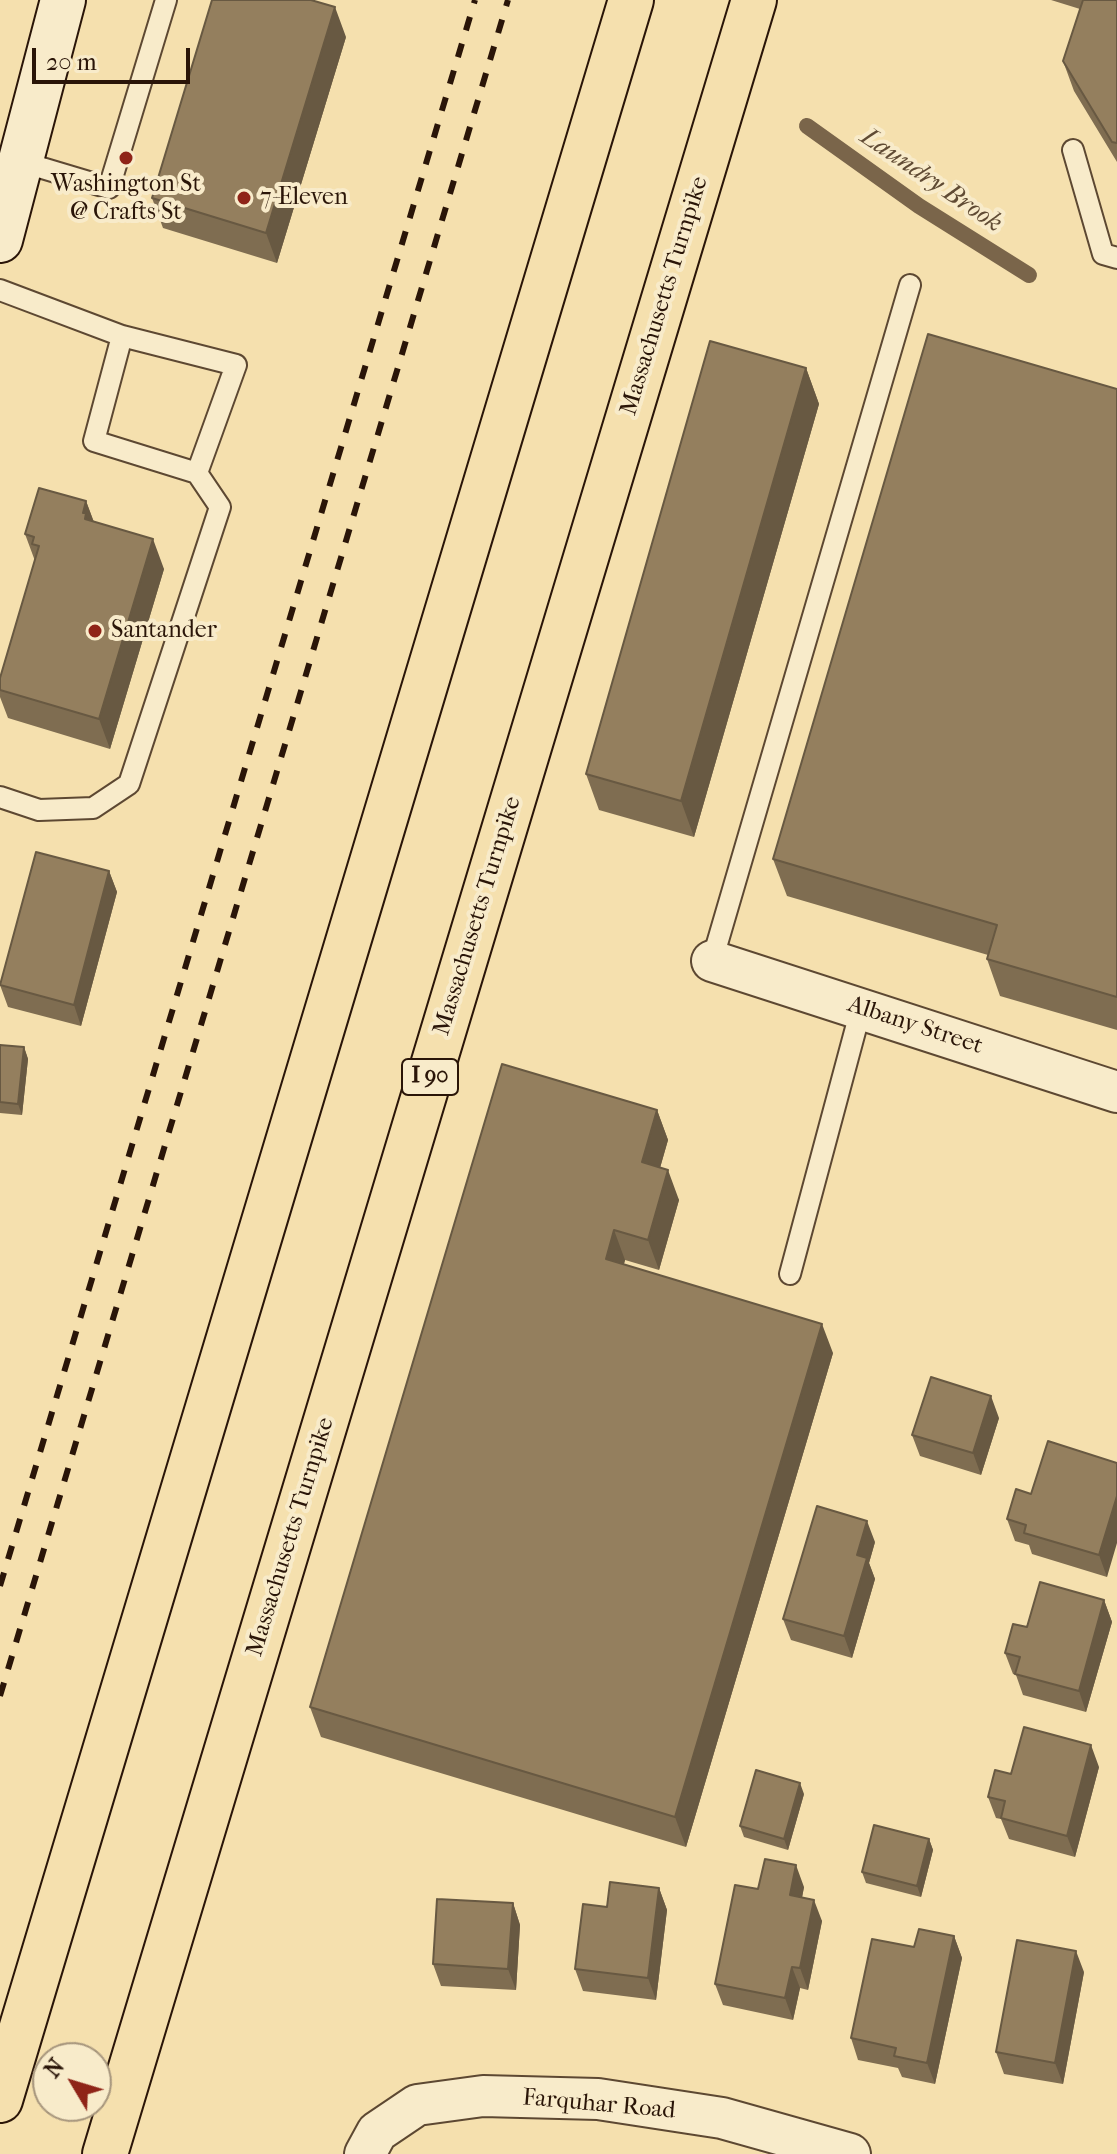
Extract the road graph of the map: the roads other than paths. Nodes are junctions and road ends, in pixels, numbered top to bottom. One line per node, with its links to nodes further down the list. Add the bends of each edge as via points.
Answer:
1 (63, 0): 6 (main road)
2 (166, 0): 6 (lane, via 109,188)
3 (631, 0): 18 (highway)
4 (754, 0): 19 (highway, Massachusetts Turnpike / I 90)
5 (1073, 150): 8 (lane, via 1103,254)
6 (22, 162): 7 (main road)
7 (0, 240)
8 (1117, 258)
9 (910, 285): 14 (lane)
10 (0, 290): 11 (lane)
11 (122, 336): 12 (lane, via 94,441); 12 (lane, via 236,365)
12 (197, 473): 13 (lane, via 220,507 129,784 93,808 39,810)
13 (0, 797)
14 (712, 961): 15 (street, Albany Street)
15 (861, 1009): 16 (street, Albany Street); 17 (lane)
16 (1117, 1092)
17 (790, 1274)
18 (0, 2100)
19 (105, 2154)
20 (365, 2154): 21 (street, Farquhar Road, via 377,2132 417,2105 483,2096 598,2099 722,2118)
21 (850, 2154)

